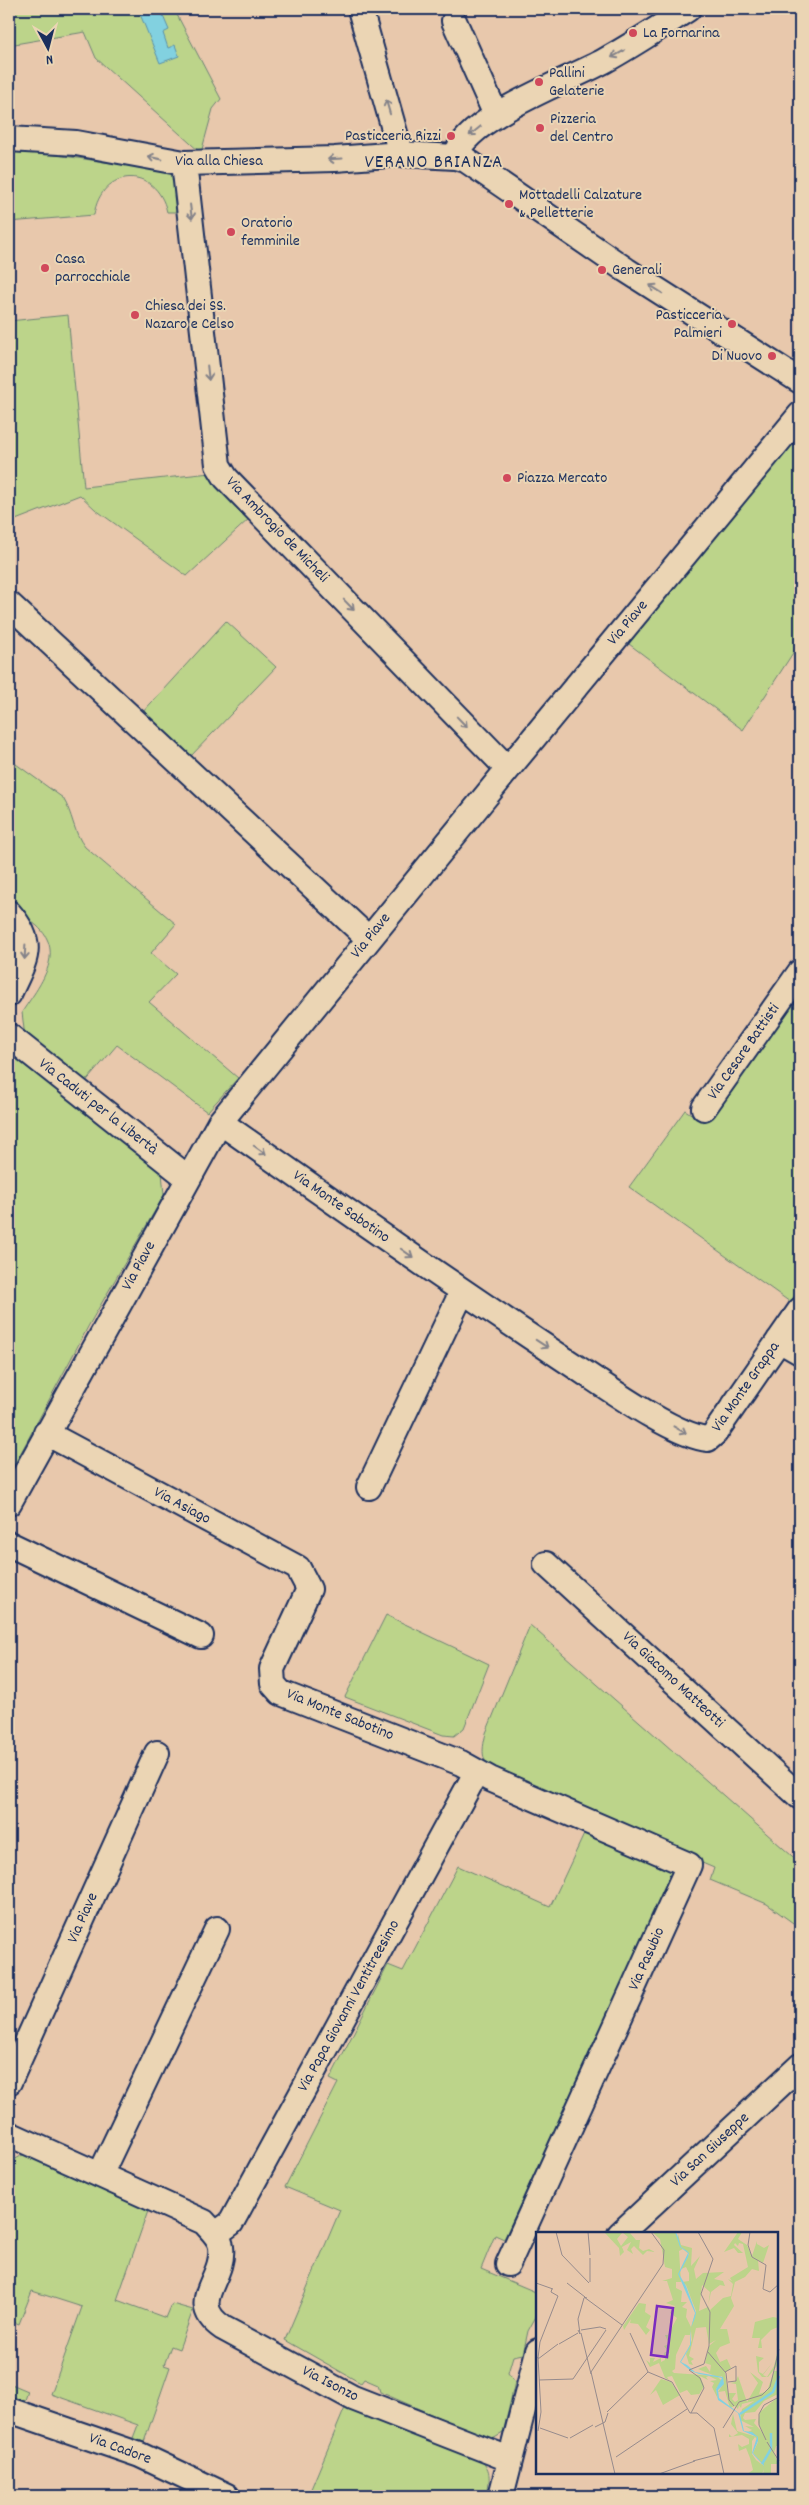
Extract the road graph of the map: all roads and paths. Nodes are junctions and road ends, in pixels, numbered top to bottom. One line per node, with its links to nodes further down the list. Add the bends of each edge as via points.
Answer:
1 (360, 9): 6 (street, one-way to 1)
2 (688, 9): 4 (street, one-way to 4, via 632,46)
3 (454, 21): 4 (street)
4 (496, 115): 7 (street, one-way to 7, via 462,142)
5 (9, 139): 8 (street, Via alla Chiesa, one-way to 5, via 76,143)
6 (401, 154): 7 (street, Via alla Chiesa); 8 (street, Via alla Chiesa, one-way to 8)
7 (455, 156): 9 (street, one-way to 7, via 626,270 475,164)
8 (184, 163): 12 (street, Via Ambrogio de Micheli, one-way to 12, via 218,465 226,478)
9 (800, 381)
10 (800, 415): 12 (street, Via Piave)
11 (9, 604): 14 (street)
12 (508, 769): 14 (street, Via Piave)
13 (9, 913): 16 (street, one-way to 16, via 25,934 25,959)
14 (369, 939): 19 (street, Via Piave)
15 (800, 972): 18 (street, Via Cesare Battisti)
16 (9, 994)
17 (9, 1036): 20 (street, Via Caduti per la Libertà)
18 (704, 1108)
19 (220, 1122): 20 (street, Via Piave); 21 (street, Via Monte Sabotino, one-way to 21)
20 (188, 1178): 25 (street, Via Piave)
21 (462, 1292): 26 (street, Via Monte Sabotino, one-way to 26, via 629,1401 695,1438); 27 (street)
22 (800, 1310): 23 (street, Via Monte Grappa)
23 (780, 1340): 24 (street); 26 (street, Via Monte Grappa)
24 (800, 1352)
25 (46, 1433): 28 (street, Via Piave); 31 (street, Via Asiago, via 298,1568)
26 (708, 1439)
27 (369, 1487)
28 (9, 1503)
29 (9, 1544): 32 (street)
30 (546, 1564): 35 (street, Via Giacomo Matteotti)
31 (309, 1588): 34 (street, Via Monte Sabotino, via 272,1670 273,1684 281,1693 461,1763)
32 (201, 1636)
33 (157, 1753): 38 (street, Via Piave)
34 (476, 1773): 42 (street, Via Papa Giovanni Ventitreesimo, via 231,2223); 43 (street, Via Pasubio, via 689,1865)
35 (800, 1797)
36 (217, 1929): 40 (street)
37 (799, 2071): 41 (street, Via San Giuseppe)
38 (9, 2082)
39 (9, 2134): 40 (street)
40 (100, 2175): 42 (street, via 204,2222)
41 (622, 2232)
42 (216, 2234): 46 (street, Via Isonzo, via 221,2247 219,2264 208,2292 206,2309 212,2320 353,2398)
43 (508, 2264)
44 (536, 2358): 46 (street)
45 (9, 2410): 47 (street, Via Cadore, via 140,2455)
46 (509, 2459): 48 (street)
47 (227, 2496)
48 (501, 2496)

